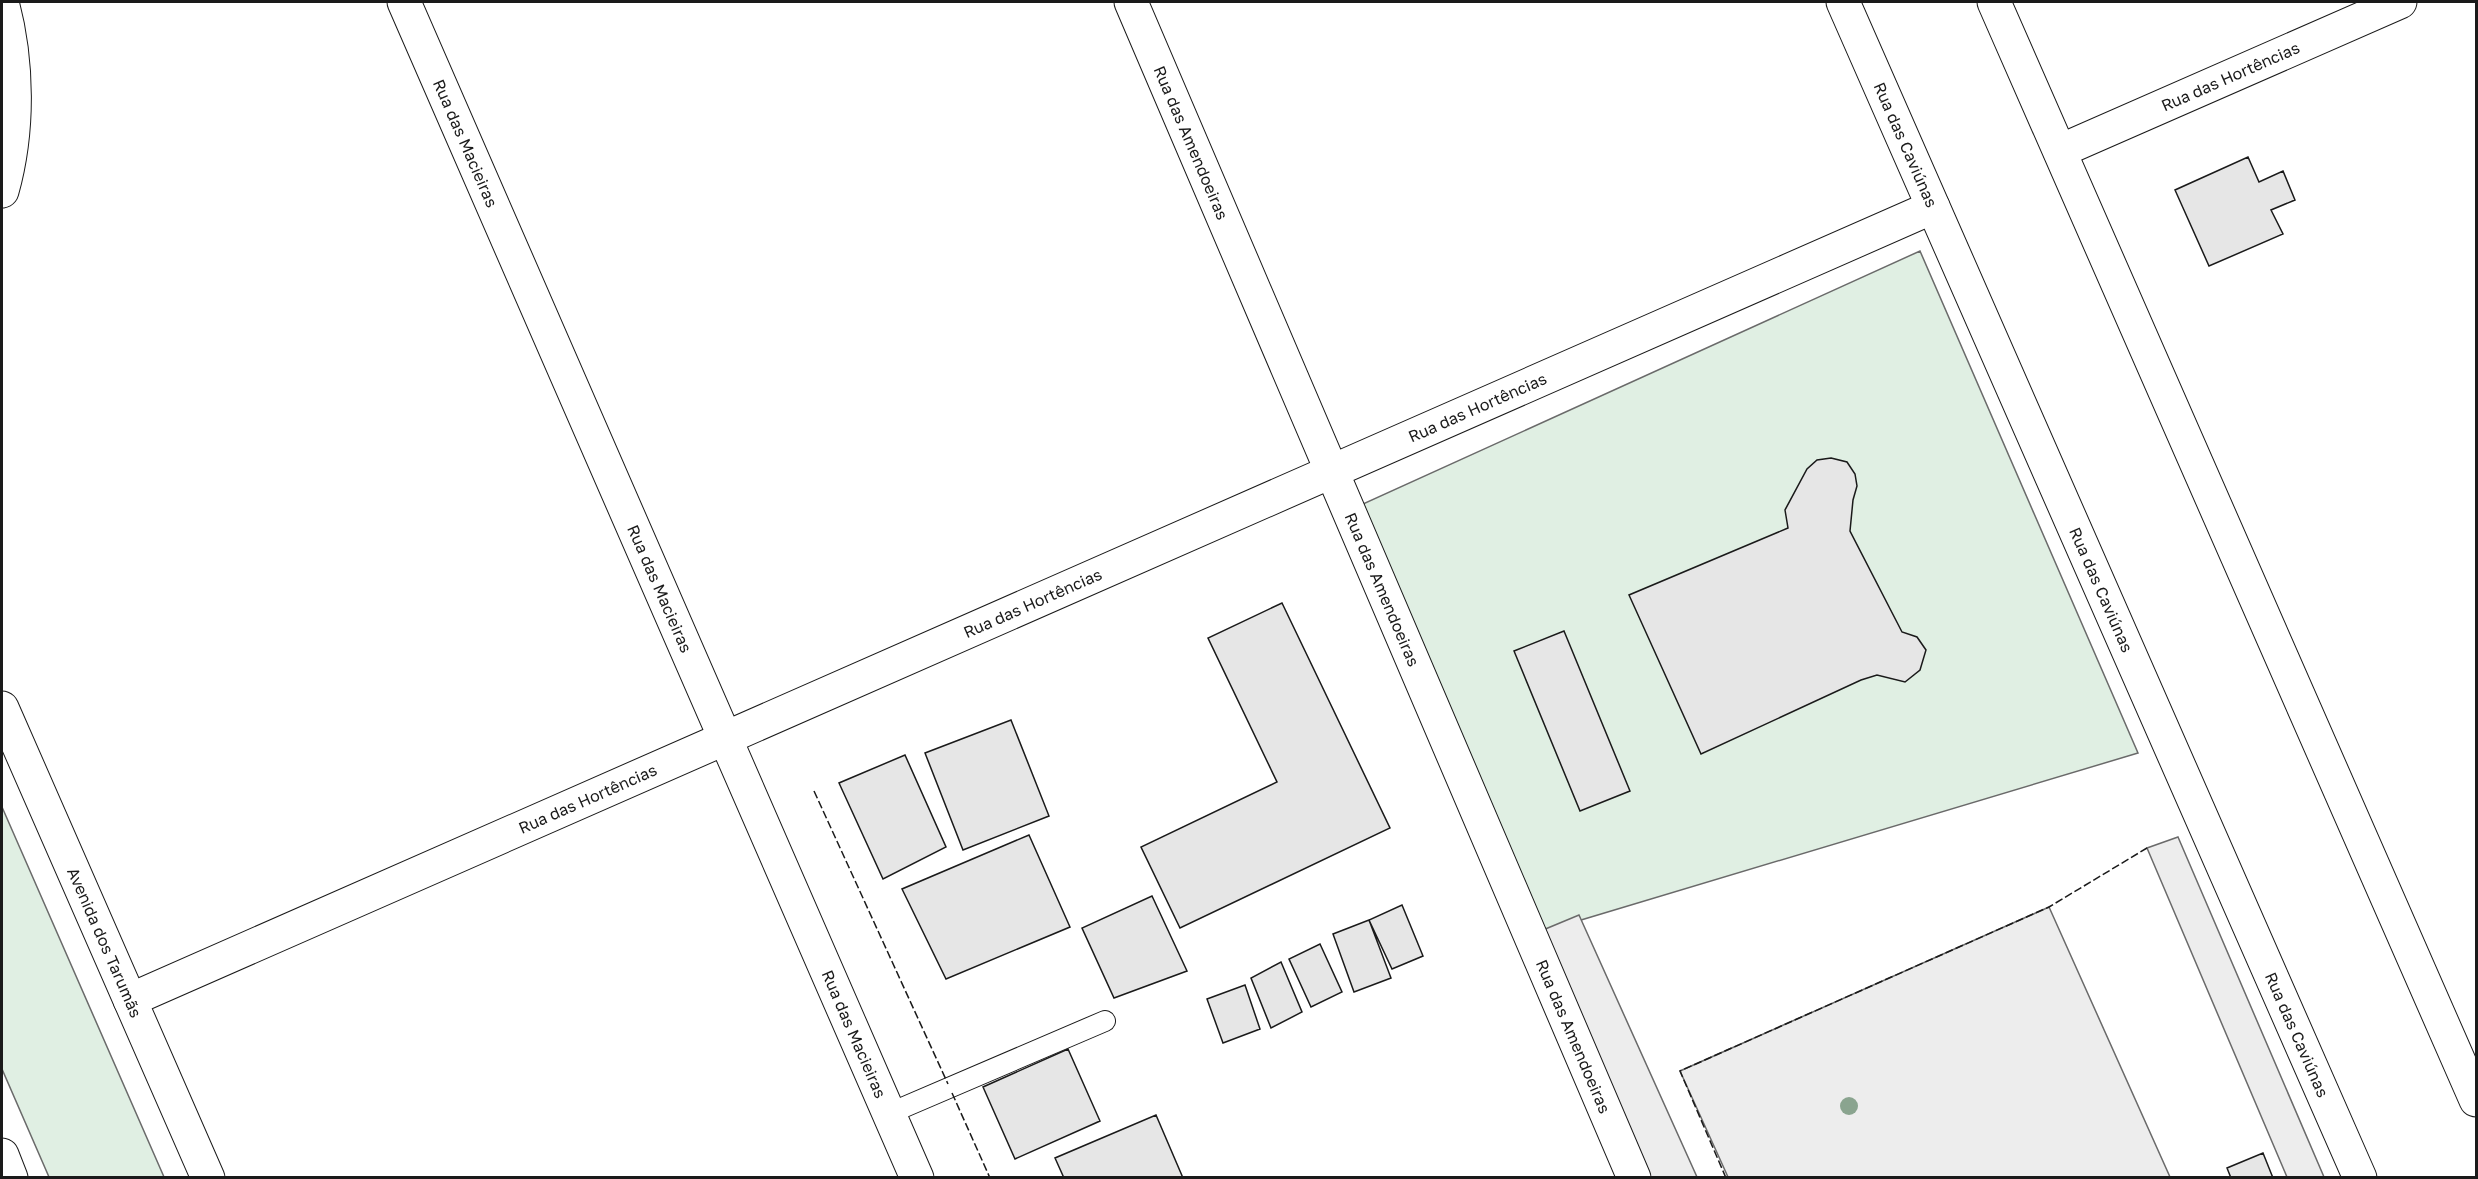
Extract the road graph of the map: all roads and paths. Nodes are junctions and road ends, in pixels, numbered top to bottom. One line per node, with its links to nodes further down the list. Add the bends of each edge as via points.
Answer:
1 (2, 2): 8 (street, via 13,74 13,128)
2 (404, 2): 12 (street, Rua das Macieiras)
3 (1131, 2): 10 (street, Rua das Amendoeiras)
4 (1843, 2): 9 (street, Rua das Caviúnas)
5 (1994, 2): 7 (street)
6 (2400, 2): 7 (street, Rua das Hortências)
7 (2060, 151): 15 (street)
8 (2, 191)
9 (1933, 207): 10 (street, Rua das Hortências); 22 (street, Rua das Caviúnas)
10 (1332, 471): 12 (street, Rua das Hortências); 21 (street, Rua das Amendoeiras)
11 (2, 708): 13 (street, Avenida dos Tarumãs)
12 (725, 739): 13 (street, Rua das Hortências); 16 (street, Rua das Macieiras)
13 (130, 1000): 19 (street, Avenida dos Tarumãs)
14 (1105, 1021): 16 (lane)
15 (2476, 1100)
16 (888, 1114): 20 (street, Rua das Macieiras)
17 (2, 1155): 18 (street)
18 (11, 1178)
19 (208, 1178)
20 (917, 1178)
21 (1634, 1178)
22 (2360, 1178)

